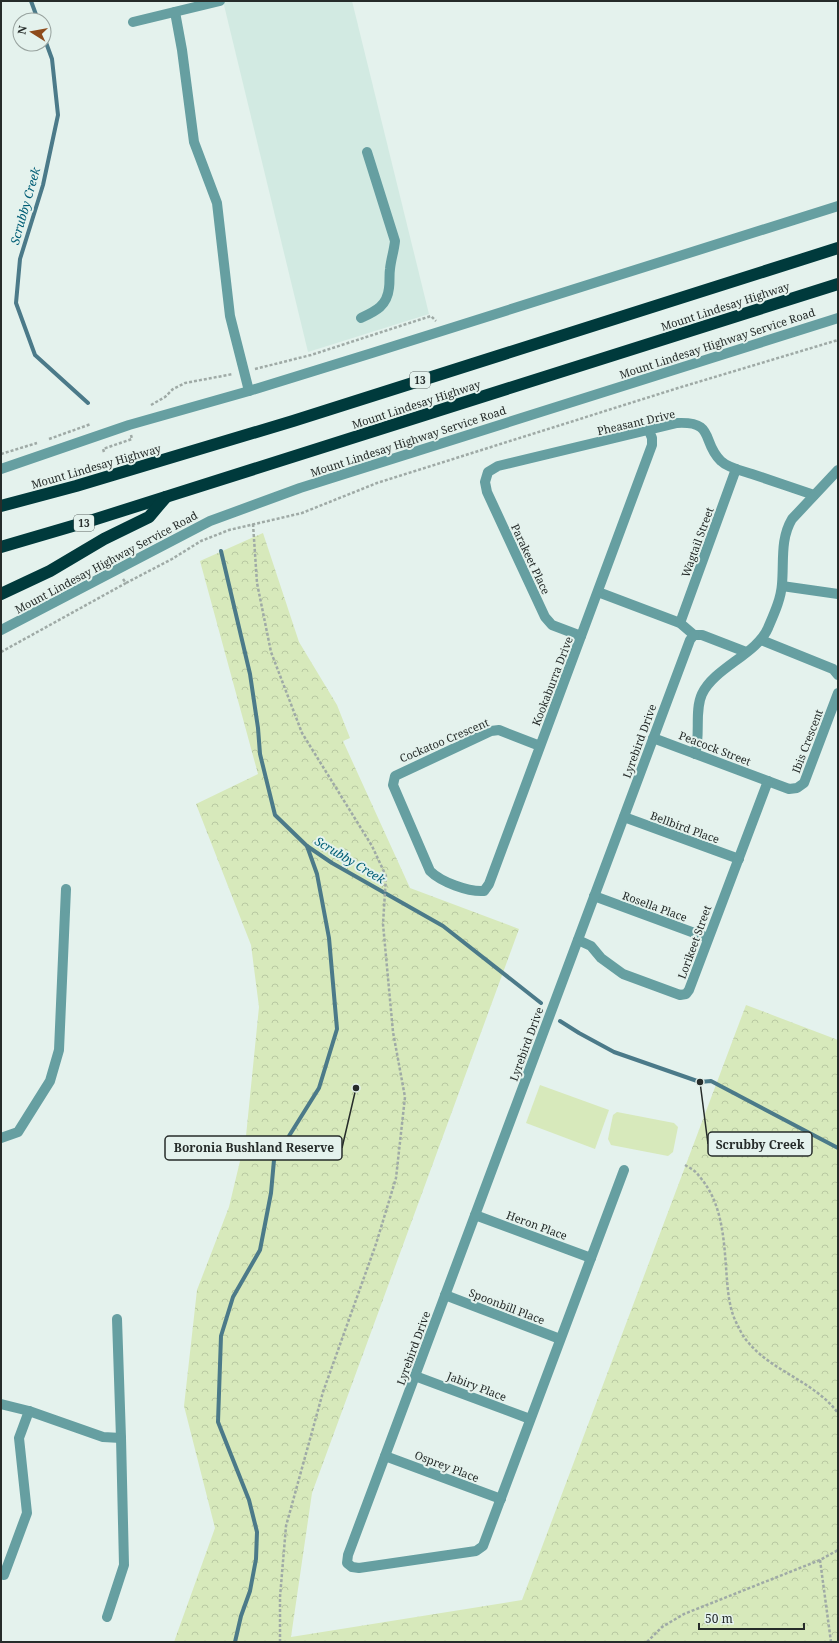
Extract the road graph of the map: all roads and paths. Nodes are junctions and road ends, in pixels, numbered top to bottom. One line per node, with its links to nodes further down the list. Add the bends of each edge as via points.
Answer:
1 (220, 1): 2 (street)
2 (175, 12): 3 (street); 12 (street, via 194,142 217,202 230,316)
3 (133, 22)
4 (367, 152): 8 (street, via 395,241 386,300 378,310)
5 (838, 206): 10 (street)
6 (838, 248): 26 (highway, Mount Lindesay Highway / 13, via 270,428)
7 (838, 284): 25 (highway, Mount Lindesay Highway / 13)
8 (361, 318)
9 (838, 318): 34 (street, Mount Lindesay Highway Service Road, via 241,508 189,531)
10 (446, 330): 12 (path, via 431,316 311,355); 13 (street)
11 (838, 340): 73 (path, via 377,482 302,513 253,524 257,583 271,652 302,733 372,846 386,876 384,924 393,1032 405,1097 396,1178 376,1244 323,1392 286,1526 280,1597)
12 (244, 372): 13 (street); 14 (path, via 185,384 173,389)
13 (249, 391): 20 (street, via 129,425)
14 (148, 408)
15 (92, 424): 17 (path)
16 (649, 431): 21 (street, Pheasant Drive, via 677,423 690,423 701,427 722,462); 23 (street, Pheasant Drive, via 498,466); 30 (street, Kookaburra Drive, via 652,445)
17 (46, 440)
18 (40, 442): 19 (path)
19 (1, 454)
20 (1, 469)
21 (736, 469): 24 (street, Pheasant Drive); 33 (street, Wagtail Street)
22 (838, 470): 24 (street)
23 (488, 472): 36 (street, Parakeet Place, via 485,482 487,492 545,617 552,625)
24 (814, 495): 29 (street, via 787,527 784,538)
25 (167, 497): 27 (highway, Mount Lindesay Highway / 13); 31 (highway, via 149,517 104,539 50,571)
26 (1, 506)
27 (1, 547)
28 (126, 583): 38 (path)
29 (782, 586): 32 (street); 37 (street, via 767,630)
30 (598, 592): 33 (street); 36 (street, Kookaburra Drive)
31 (1, 594)
32 (838, 594)
33 (680, 623): 35 (street)
34 (2, 629)
35 (694, 635): 39 (street, via 702,635); 42 (street, Lyrebird Drive)
36 (581, 636): 43 (street, Kookaburra Drive)
37 (760, 640): 39 (street); 40 (street, via 834,669)
38 (1, 652)
39 (746, 652): 44 (street, via 710,683 702,694)
40 (838, 675)
41 (838, 693): 45 (street, Ibis Crescent, via 804,783 798,788 789,789)
42 (653, 738): 44 (street, Peacock Street); 46 (street, Lyrebird Drive)
43 (540, 746): 48 (street, Kookaburra Drive, via 489,884 484,891 474,892); 48 (street, Cockatoo Crescent, via 499,730 491,731 395,776 393,785 430,871)
44 (695, 754): 45 (street, Peacock Street)
45 (768, 781): 47 (street, Lorikeet Street)
46 (624, 817): 47 (street, Bellbird Place); 50 (street, Lyrebird Drive)
47 (739, 859): 51 (street, Lorikeet Street)
48 (436, 877)
49 (66, 889): 53 (street, via 59,1050 50,1081 18,1132)
50 (594, 896): 51 (street, Rosella Place); 52 (street, Lyrebird Drive)
51 (708, 938): 52 (street, Lorikeet Street, via 690,990 680,995 623,974 600,958 591,946)
52 (578, 940): 56 (street, Lyrebird Drive)
53 (1, 1138)
54 (685, 1165): 64 (path, via 699,1175 711,1194 721,1218 728,1298 736,1322 748,1342 769,1361 807,1384 832,1404)
55 (624, 1170): 57 (street, Lyrebird Drive)
56 (475, 1215): 57 (street, Heron Place); 58 (street, Lyrebird Drive)
57 (591, 1258): 60 (street, Lyrebird Drive)
58 (445, 1295): 60 (street, Spoonbill Place); 61 (street, Lyrebird Drive)
59 (117, 1319): 66 (street)
60 (560, 1339): 65 (street, Lyrebird Drive)
61 (415, 1376): 65 (street, Jabiry Place); 67 (street, Lyrebird Drive)
62 (1, 1404): 63 (street)
63 (28, 1411): 66 (street, via 103,1437); 71 (street, via 19,1438 27,1513)
64 (838, 1413)
65 (530, 1419): 68 (street, Lyrebird Drive)
66 (120, 1438): 72 (street, via 124,1565)
67 (385, 1456): 68 (street, Osprey Place); 68 (street, Lyrebird Drive, via 348,1556 347,1564 352,1567 480,1549)
68 (500, 1499)
69 (838, 1550): 70 (path)
70 (820, 1560): 74 (path, via 684,1614 662,1627); 75 (path)
71 (4, 1574)
72 (107, 1617)
73 (280, 1642)
74 (647, 1642)
75 (831, 1642)

